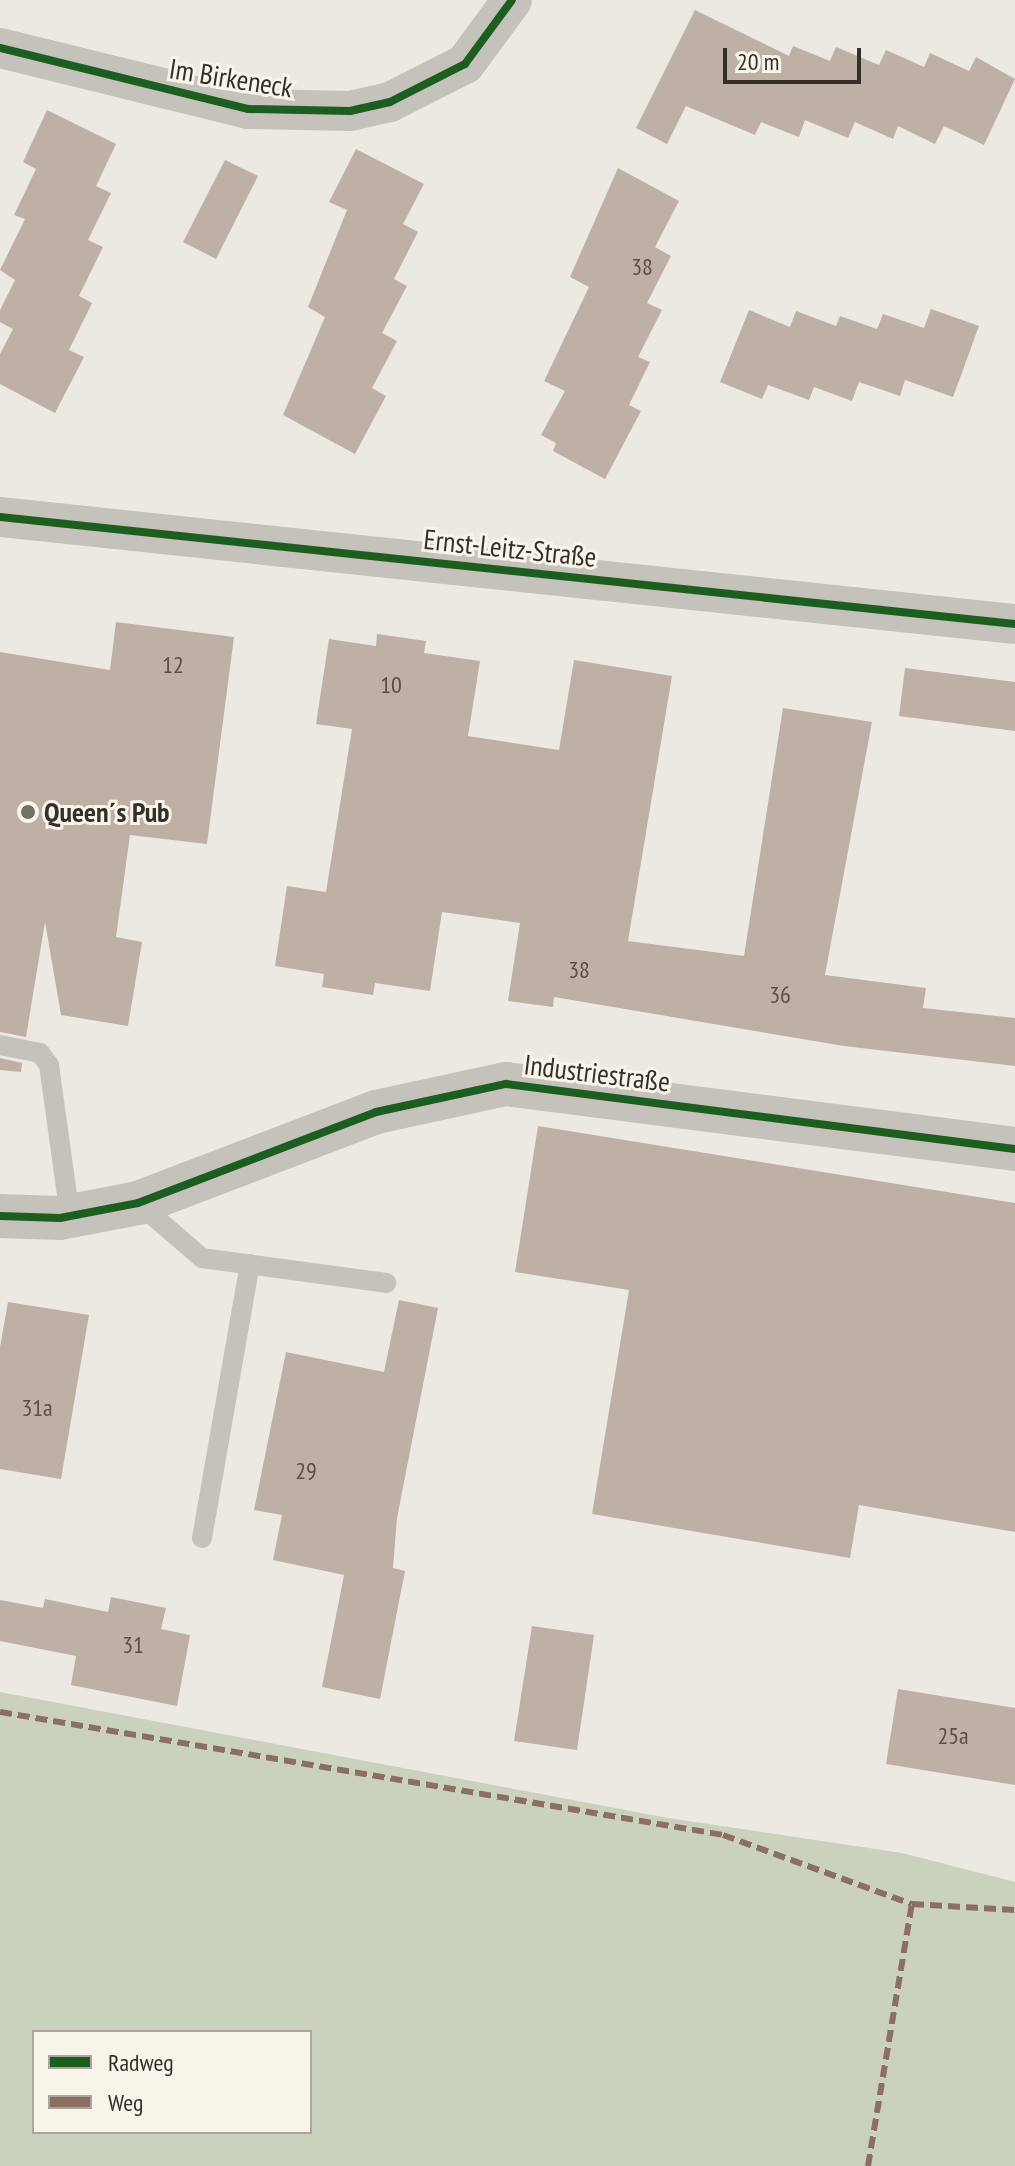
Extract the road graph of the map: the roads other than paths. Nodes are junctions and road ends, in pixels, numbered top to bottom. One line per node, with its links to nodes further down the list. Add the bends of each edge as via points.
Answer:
1 (512, 0): 2 (street, Im Birkeneck, via 465,64 390,102 350,111 248,109)
2 (0, 48)
3 (0, 517): 4 (street, Ernst-Leitz-Straße)
4 (1015, 624)
5 (0, 1045): 9 (lane, via 40,1053 49,1065)
6 (1015, 1149): 7 (street, Industriestraße, via 506,1084 390,1107)
7 (138, 1203): 9 (street, Industriestraße); 10 (lane, via 202,1258)
8 (0, 1216): 9 (street, Industriestraße)
9 (70, 1217)
10 (250, 1264): 11 (lane); 12 (lane)
11 (386, 1283)
12 (202, 1538)

